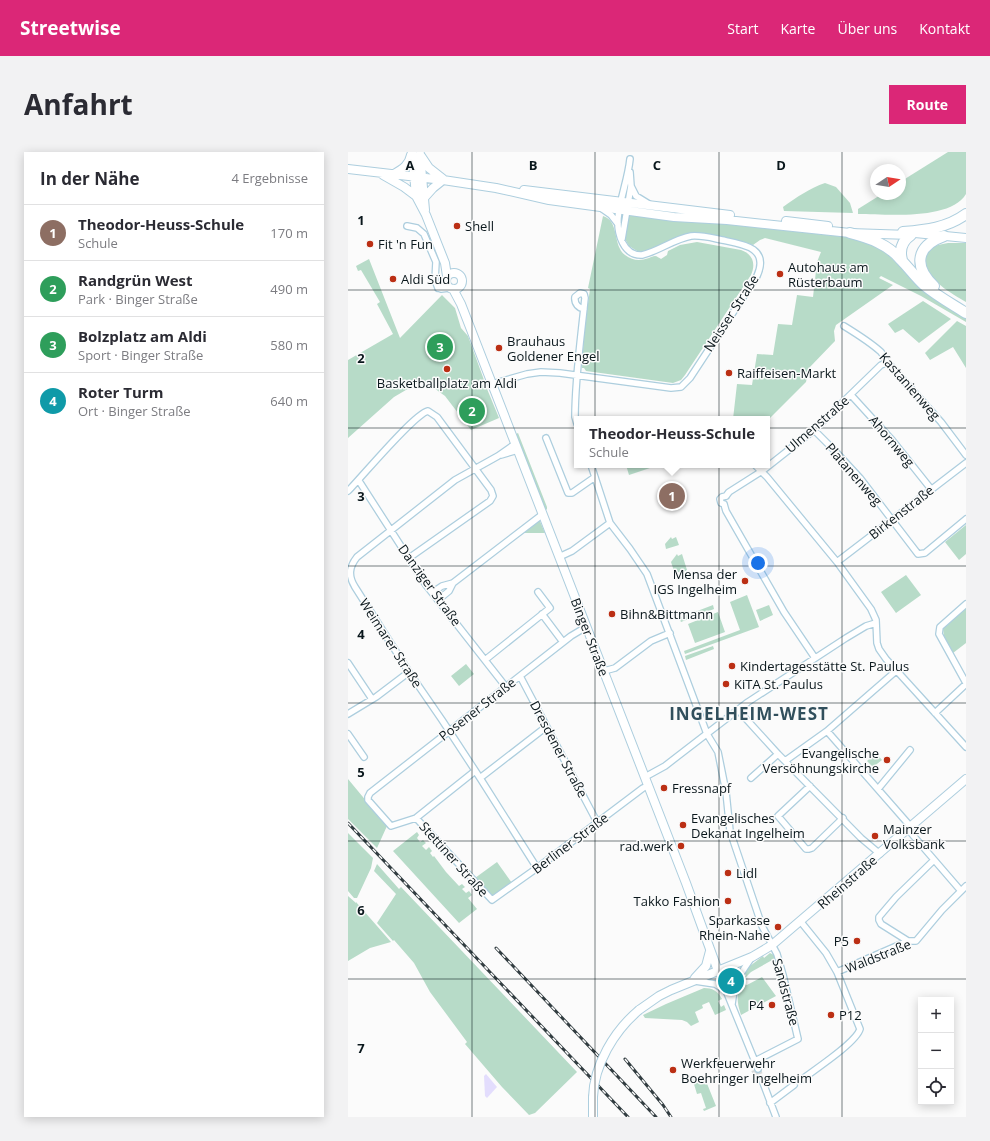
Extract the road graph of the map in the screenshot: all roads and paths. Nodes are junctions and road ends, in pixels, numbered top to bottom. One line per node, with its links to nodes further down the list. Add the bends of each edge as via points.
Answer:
1 (416, 152): 4 (main road, via 406,166); 5 (main road); 6 (main road)
2 (348, 169): 3 (main road)
3 (377, 173): 4 (main road); 9 (main road)
4 (394, 174): 5 (main road)
5 (417, 177): 6 (main road); 9 (main road)
6 (443, 180): 8 (main road); 9 (main road)
7 (631, 186): 10 (street, via 636,196); 12 (street); 12 (street, via 630,162)
8 (496, 188): 11 (main road, via 549,200); 12 (main road, via 535,191)
9 (420, 197): 22 (main road)
10 (651, 205): 12 (main road); 17 (main road)
11 (598, 206): 12 (main road); 14 (street, via 611,215)
12 (624, 206): 14 (street); 16 (main road, via 688,218); 20 (street)
13 (966, 214): 17 (highway, via 951,223)
14 (618, 224): 20 (street)
15 (407, 226): 22 (street, via 417,228 424,234 436,262 435,280 438,288)
16 (850, 233): 17 (main road); 21 (highway, via 875,241)
17 (912, 234): 18 (main road); 21 (highway, via 901,247)
18 (944, 236): 19 (main road); 23 (highway, via 930,242 923,250 920,260 922,271 935,287)
19 (966, 238)
20 (622, 241): 28 (street, Neisser Straße, via 629,252 640,255 685,238 705,236 750,247 759,257 760,268 690,378 681,387 671,388)
21 (902, 260): 25 (highway, via 916,278 929,289)
22 (451, 283): 29 (main road, Binger Straße)
23 (966, 307)
24 (584, 309): 28 (street)
25 (966, 312)
26 (844, 326): 27 (street, Kastanienweg, via 870,343 883,355)
27 (887, 363): 30 (street, Ulmenstraße, via 881,365); 35 (street, Kastanienweg, via 925,403)
28 (577, 376): 29 (street, Neisser Straße, via 527,374); 31 (street)
29 (492, 384): 34 (main road, Binger Straße)
30 (851, 395): 32 (street, Ulmenstraße); 45 (street, Ahornweg, via 892,440)
31 (575, 416)
32 (814, 430): 37 (street, Ulmenstraße); 49 (street, Platanenweg, via 860,478)
33 (546, 438): 43 (street, via 568,493 572,493)
34 (517, 447): 41 (street, Weimarer Straße); 47 (main road, Binger Straße)
35 (966, 455)
36 (966, 463): 45 (street, Birkenstraße)
37 (770, 466)
38 (592, 468): 43 (street)
39 (758, 468): 42 (street)
40 (767, 468): 42 (street, Ulmenstraße)
41 (475, 469): 44 (street, via 436,417 428,411 417,417); 51 (street, Weimarer Straße, via 455,480); 53 (street, via 491,490 492,499)
42 (762, 472): 54 (street); 66 (street, Ulmenstraße, via 722,497 721,503 724,504 784,612)
43 (595, 477): 50 (street)
44 (359, 480): 46 (street); 51 (street, Danziger Straße)
45 (931, 489): 49 (street, Birkenstraße)
46 (348, 491)
47 (543, 514): 52 (main road, Binger Straße); 56 (street)
48 (966, 519): 49 (street, Platanenweg, via 920,555 915,552)
49 (892, 520): 54 (street, Birkenstraße)
50 (610, 523): 52 (street, via 572,551); 64 (street, Sandstraße, via 648,574)
51 (391, 530): 53 (street, Danziger Straße); 55 (street, Weimarer Straße, via 357,557)
52 (559, 557): 63 (main road, Binger Straße)
53 (409, 558): 57 (street, Danziger Straße)
54 (837, 562): 62 (street, via 870,608)
55 (349, 571): 70 (street, Weimarer Straße, via 352,582)
56 (453, 583): 57 (street); 59 (street, via 449,591)
57 (433, 592): 59 (street, Danziger Straße)
58 (538, 592): 61 (street, via 550,608)
59 (438, 600): 67 (street, Danziger Straße)
60 (966, 604): 73 (street, via 940,627 939,634)
61 (542, 614): 65 (street); 67 (street)
62 (876, 623): 66 (street, via 866,626); 69 (street, via 879,649)
63 (586, 627): 65 (street, Posener Straße); 71 (main road, Binger Straße)
64 (670, 633): 71 (street, via 651,641 614,668); 83 (street, Sandstraße)
65 (563, 642): 72 (street, Posener Straße)
66 (815, 658): 76 (street)
67 (485, 660): 74 (street, Danziger Straße)
68 (348, 663): 75 (street)
69 (896, 671): 77 (street); 81 (street)
70 (409, 672): 75 (street); 80 (street, Weimarer Straße)
71 (604, 672): 90 (main road, Binger Straße)
72 (520, 676): 74 (street, Posener Straße); 79 (street, Dresdener Straße)
73 (966, 683): 77 (street)
74 (506, 686): 80 (street, Posener Straße)
75 (372, 699): 78 (street)
76 (738, 710): 83 (street); 86 (street)
77 (935, 713): 84 (street)
78 (348, 714)
79 (546, 727): 91 (street); 99 (street, Dresdener Straße)
80 (449, 731): 89 (street, Weimarer Straße); 97 (street, Posener Straße, via 368,797 391,826)
81 (827, 731): 88 (street); 96 (street)
82 (348, 734): 87 (street)
83 (707, 734): 90 (street, via 665,766); 109 (street, Sandstraße, via 717,749 726,792 730,831 762,926)
84 (966, 746)
85 (910, 750): 96 (street)
86 (778, 754): 88 (street); 92 (street)
87 (364, 758)
88 (785, 761): 95 (street)
89 (475, 771): 91 (street, Weimarer Straße); 97 (street)
90 (645, 777): 94 (main road, Binger Straße)
91 (480, 778): 103 (street, Weimarer Straße)
92 (751, 778)
93 (966, 779): 100 (main road, Rheinstraße)
94 (648, 786): 99 (street, Berliner Straße); 110 (main road, Binger Straße)
95 (810, 786): 98 (street); 98 (street, via 778,816 806,849 812,848)
96 (878, 789): 100 (street)
97 (416, 818): 106 (street, Stettiner Straße)
98 (843, 818): 101 (street)
99 (597, 822): 103 (street, Berliner Straße)
100 (911, 830): 101 (main road, Rheinstraße); 102 (street)
101 (880, 854): 107 (main road, Rheinstraße)
102 (934, 860): 105 (street); 108 (street, via 880,915 881,924)
103 (537, 868): 106 (street, Berliner Straße)
104 (966, 886): 105 (street, Waldstraße)
105 (961, 891): 108 (street, Waldstraße, via 916,941)
106 (492, 900)
107 (801, 922): 109 (main road, Rheinstraße); 113 (street, via 826,953)
108 (908, 941): 113 (street, Waldstraße)
109 (772, 946): 111 (main road, Rheinstraße); 117 (street, Sandstraße, via 784,975 798,1039)
110 (710, 950): 112 (main road, Binger Straße); 114 (main road, via 706,966)
111 (752, 957): 112 (main road, Rheinstraße); 116 (street, via 734,987)
112 (718, 971): 114 (main road); 115 (street, Binger Straße)
113 (837, 972): 120 (street, via 859,1031 850,1042)
114 (692, 981): 115 (street, via 715,984); 123 (main road, bridge, via 662,994 639,1010 621,1028 599,1069 594,1085)
115 (726, 991): 116 (street, Binger Straße)
116 (732, 1004): 117 (street, Binger Straße)
117 (755, 1061): 118 (street, Binger Straße)
118 (756, 1069)
119 (760, 1080): 122 (street)
120 (801, 1080)
121 (794, 1085): 122 (street)
122 (770, 1102): 124 (street)
123 (593, 1117)
124 (776, 1117)

